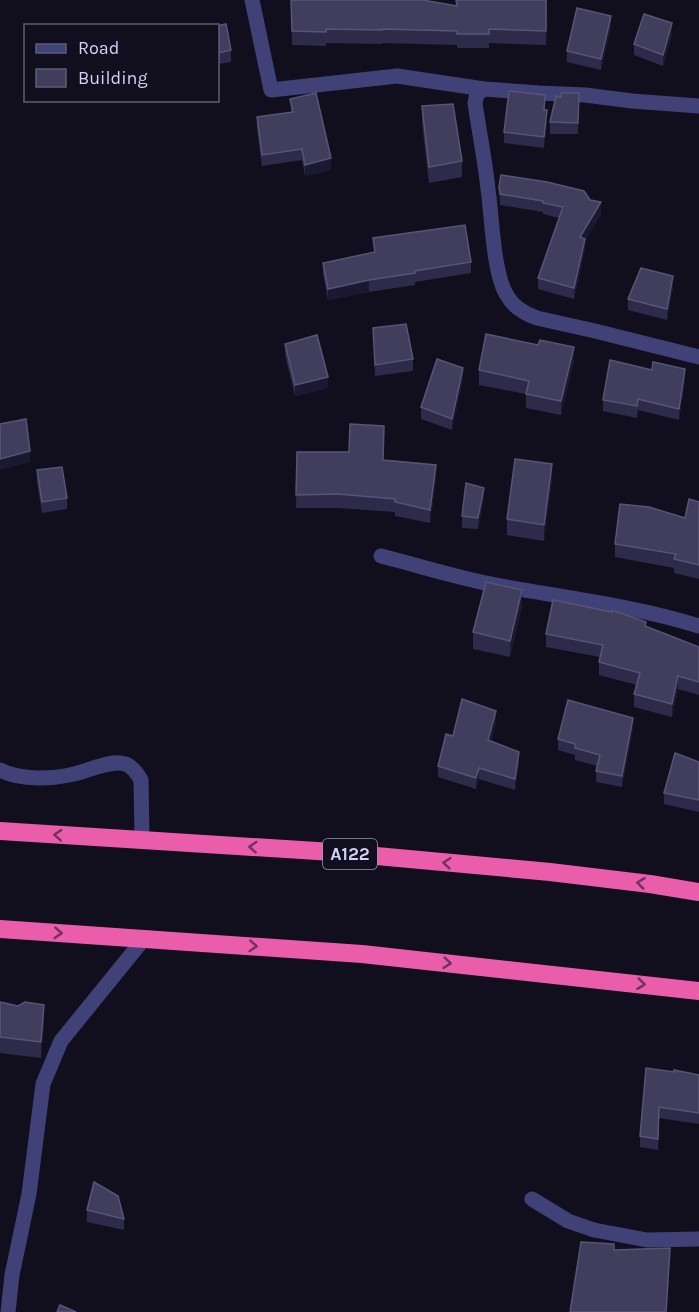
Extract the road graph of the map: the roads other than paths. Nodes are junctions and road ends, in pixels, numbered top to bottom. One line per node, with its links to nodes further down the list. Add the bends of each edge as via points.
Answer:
1 (252, 0): 2 (street, via 271,90 397,76)
2 (484, 89): 3 (street); 4 (street, via 477,94 475,103 500,282 507,297 537,318)
3 (699, 106)
4 (699, 357)
5 (381, 556): 6 (street, via 497,585)
6 (699, 626)
7 (0, 770): 9 (street, via 26,777 54,777 126,764 141,780)
8 (0, 831): 9 (highway, A122, one-way to 8)
9 (142, 839): 10 (highway, A122, one-way to 9, via 550,872)
10 (699, 892)
11 (0, 929): 12 (highway, one-way to 12)
12 (143, 939): 13 (highway, one-way to 13, via 362,954); 16 (street, via 61,1041 51,1062 43,1084 29,1194)
13 (699, 991)
14 (532, 1199): 15 (street, via 568,1221 594,1230 647,1240)
15 (699, 1239)
16 (6, 1274): 17 (street)
17 (8, 1312)

